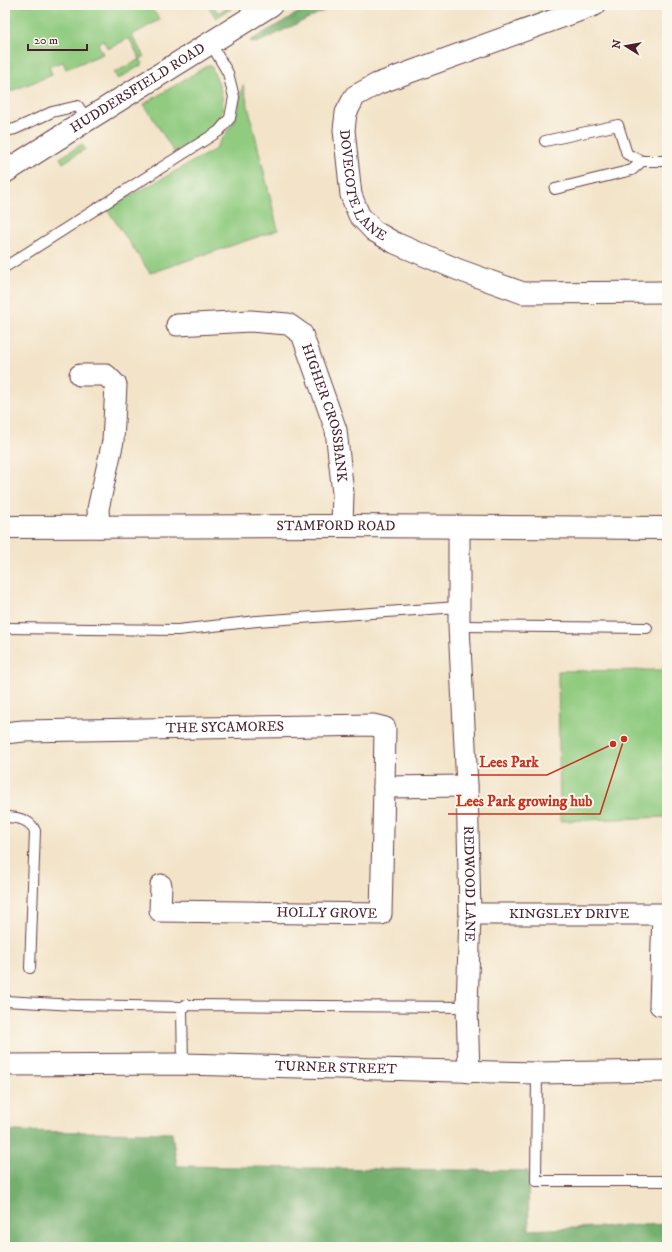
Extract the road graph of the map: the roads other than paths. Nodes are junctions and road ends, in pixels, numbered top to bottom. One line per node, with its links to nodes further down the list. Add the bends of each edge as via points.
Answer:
1 (271, 5): 3 (street, HUDDERSFIELD ROAD)
2 (595, 5): 12 (street, DOVECOTE LANE, via 377,84 355,96 346,113 344,130 351,195 359,215 374,231 395,243 523,293)
3 (210, 44): 4 (street, HUDDERSFIELD ROAD); 11 (lane, via 228,73 234,97 230,118 219,131)
4 (87, 120): 5 (lane, via 78,106 52,112 15,130); 9 (street, HUDDERSFIELD ROAD)
5 (5, 131)
6 (545, 141): 7 (lane, via 618,125 627,154)
7 (642, 160): 8 (lane); 10 (lane, via 632,170)
8 (667, 161)
9 (5, 172)
10 (555, 189)
11 (5, 267)
12 (667, 292)
13 (177, 325): 15 (street, HIGHER CROSSBANK, via 250,321 288,324 302,334 336,430 343,493)
14 (80, 375): 17 (street, via 106,375 116,385 113,441 98,509)
15 (342, 526): 17 (street, STAMFORD ROAD); 18 (street, STAMFORD ROAD)
16 (5, 527): 17 (street, STAMFORD ROAD)
17 (99, 527)
18 (459, 527): 19 (street, STAMFORD ROAD); 20 (street, REDWOOD LANE)
19 (667, 528)
20 (459, 617): 21 (lane, via 257,621 178,630); 22 (lane); 24 (street, REDWOOD LANE)
21 (5, 628)
22 (647, 628)
23 (5, 733): 25 (street, THE SYCAMORES, via 373,725 384,728)
24 (467, 786): 25 (street); 28 (street, REDWOOD LANE)
25 (384, 787): 27 (street, HOLLY GROVE, via 381,914 160,911)
26 (5, 817): 30 (lane, via 26,821 35,831)
27 (161, 886)
28 (470, 914): 29 (street, KINGSLEY DRIVE); 34 (street, REDWOOD LANE)
29 (665, 914): 32 (street)
30 (30, 968)
31 (5, 1001): 33 (lane)
32 (660, 1006)
33 (183, 1007): 34 (lane); 35 (lane)
34 (467, 1007): 38 (street, REDWOOD LANE)
35 (183, 1064): 36 (street, TURNER STREET); 38 (street, TURNER STREET)
36 (5, 1065)
37 (667, 1071): 39 (street, TURNER STREET)
38 (469, 1072): 39 (street, TURNER STREET)
39 (537, 1073): 40 (lane, via 536,1181)
40 (667, 1181)

